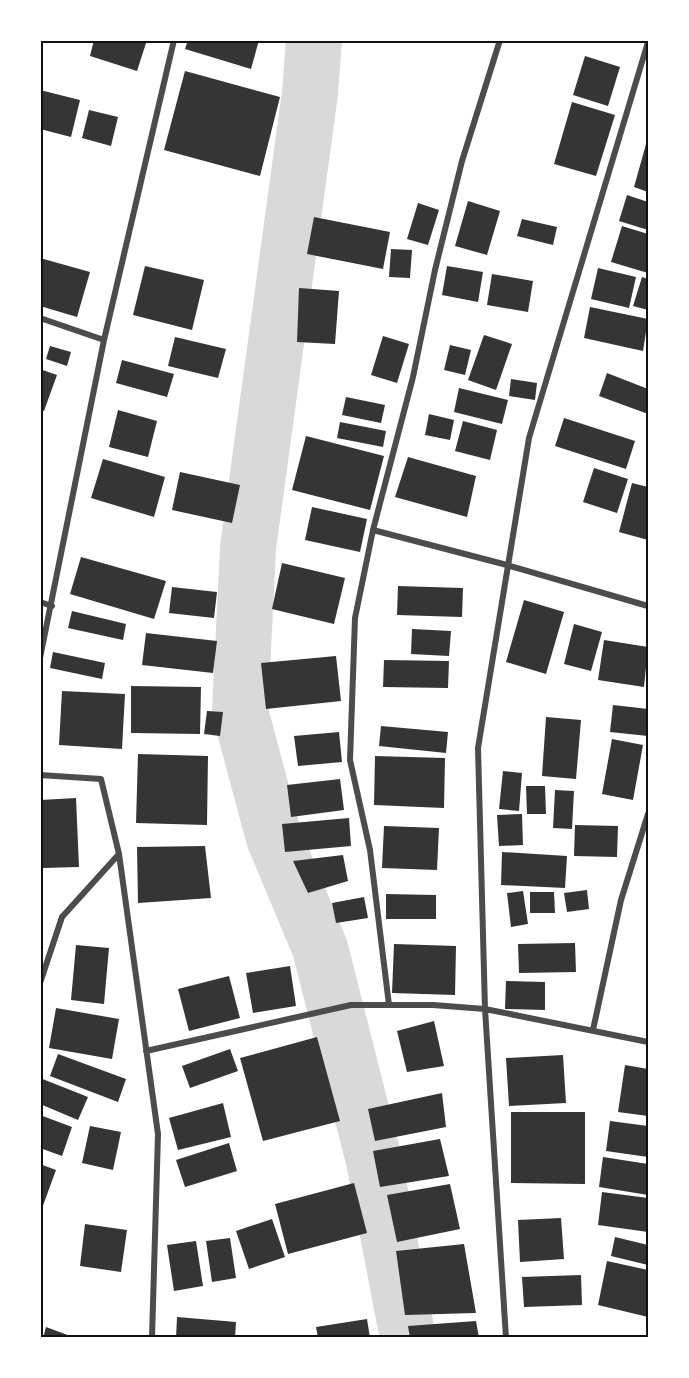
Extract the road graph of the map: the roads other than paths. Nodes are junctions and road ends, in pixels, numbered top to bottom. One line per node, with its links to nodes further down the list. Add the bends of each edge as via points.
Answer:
1 (174, 40): 5 (street)
2 (500, 40): 6 (street, via 462,162)
3 (648, 42): 7 (street, via 529,438)
4 (40, 318): 5 (street)
5 (104, 340): 9 (street)
6 (373, 530): 7 (street); 16 (street, via 355,618 350,760 370,850)
7 (507, 565): 10 (street); 17 (street, via 478,748)
8 (40, 602): 9 (street)
9 (52, 606): 11 (street)
10 (648, 606)
11 (40, 658)
12 (40, 775): 14 (street, via 101,779)
13 (648, 814): 18 (street, via 621,900)
14 (119, 854): 15 (street, via 62,917); 20 (street)
15 (40, 983)
16 (389, 1005): 17 (street); 20 (street, via 351,1005)
17 (485, 1008): 18 (street); 22 (street)
18 (593, 1030): 19 (street)
19 (648, 1042)
20 (146, 1051): 21 (street, via 158,1134)
21 (152, 1338)
22 (506, 1338)

